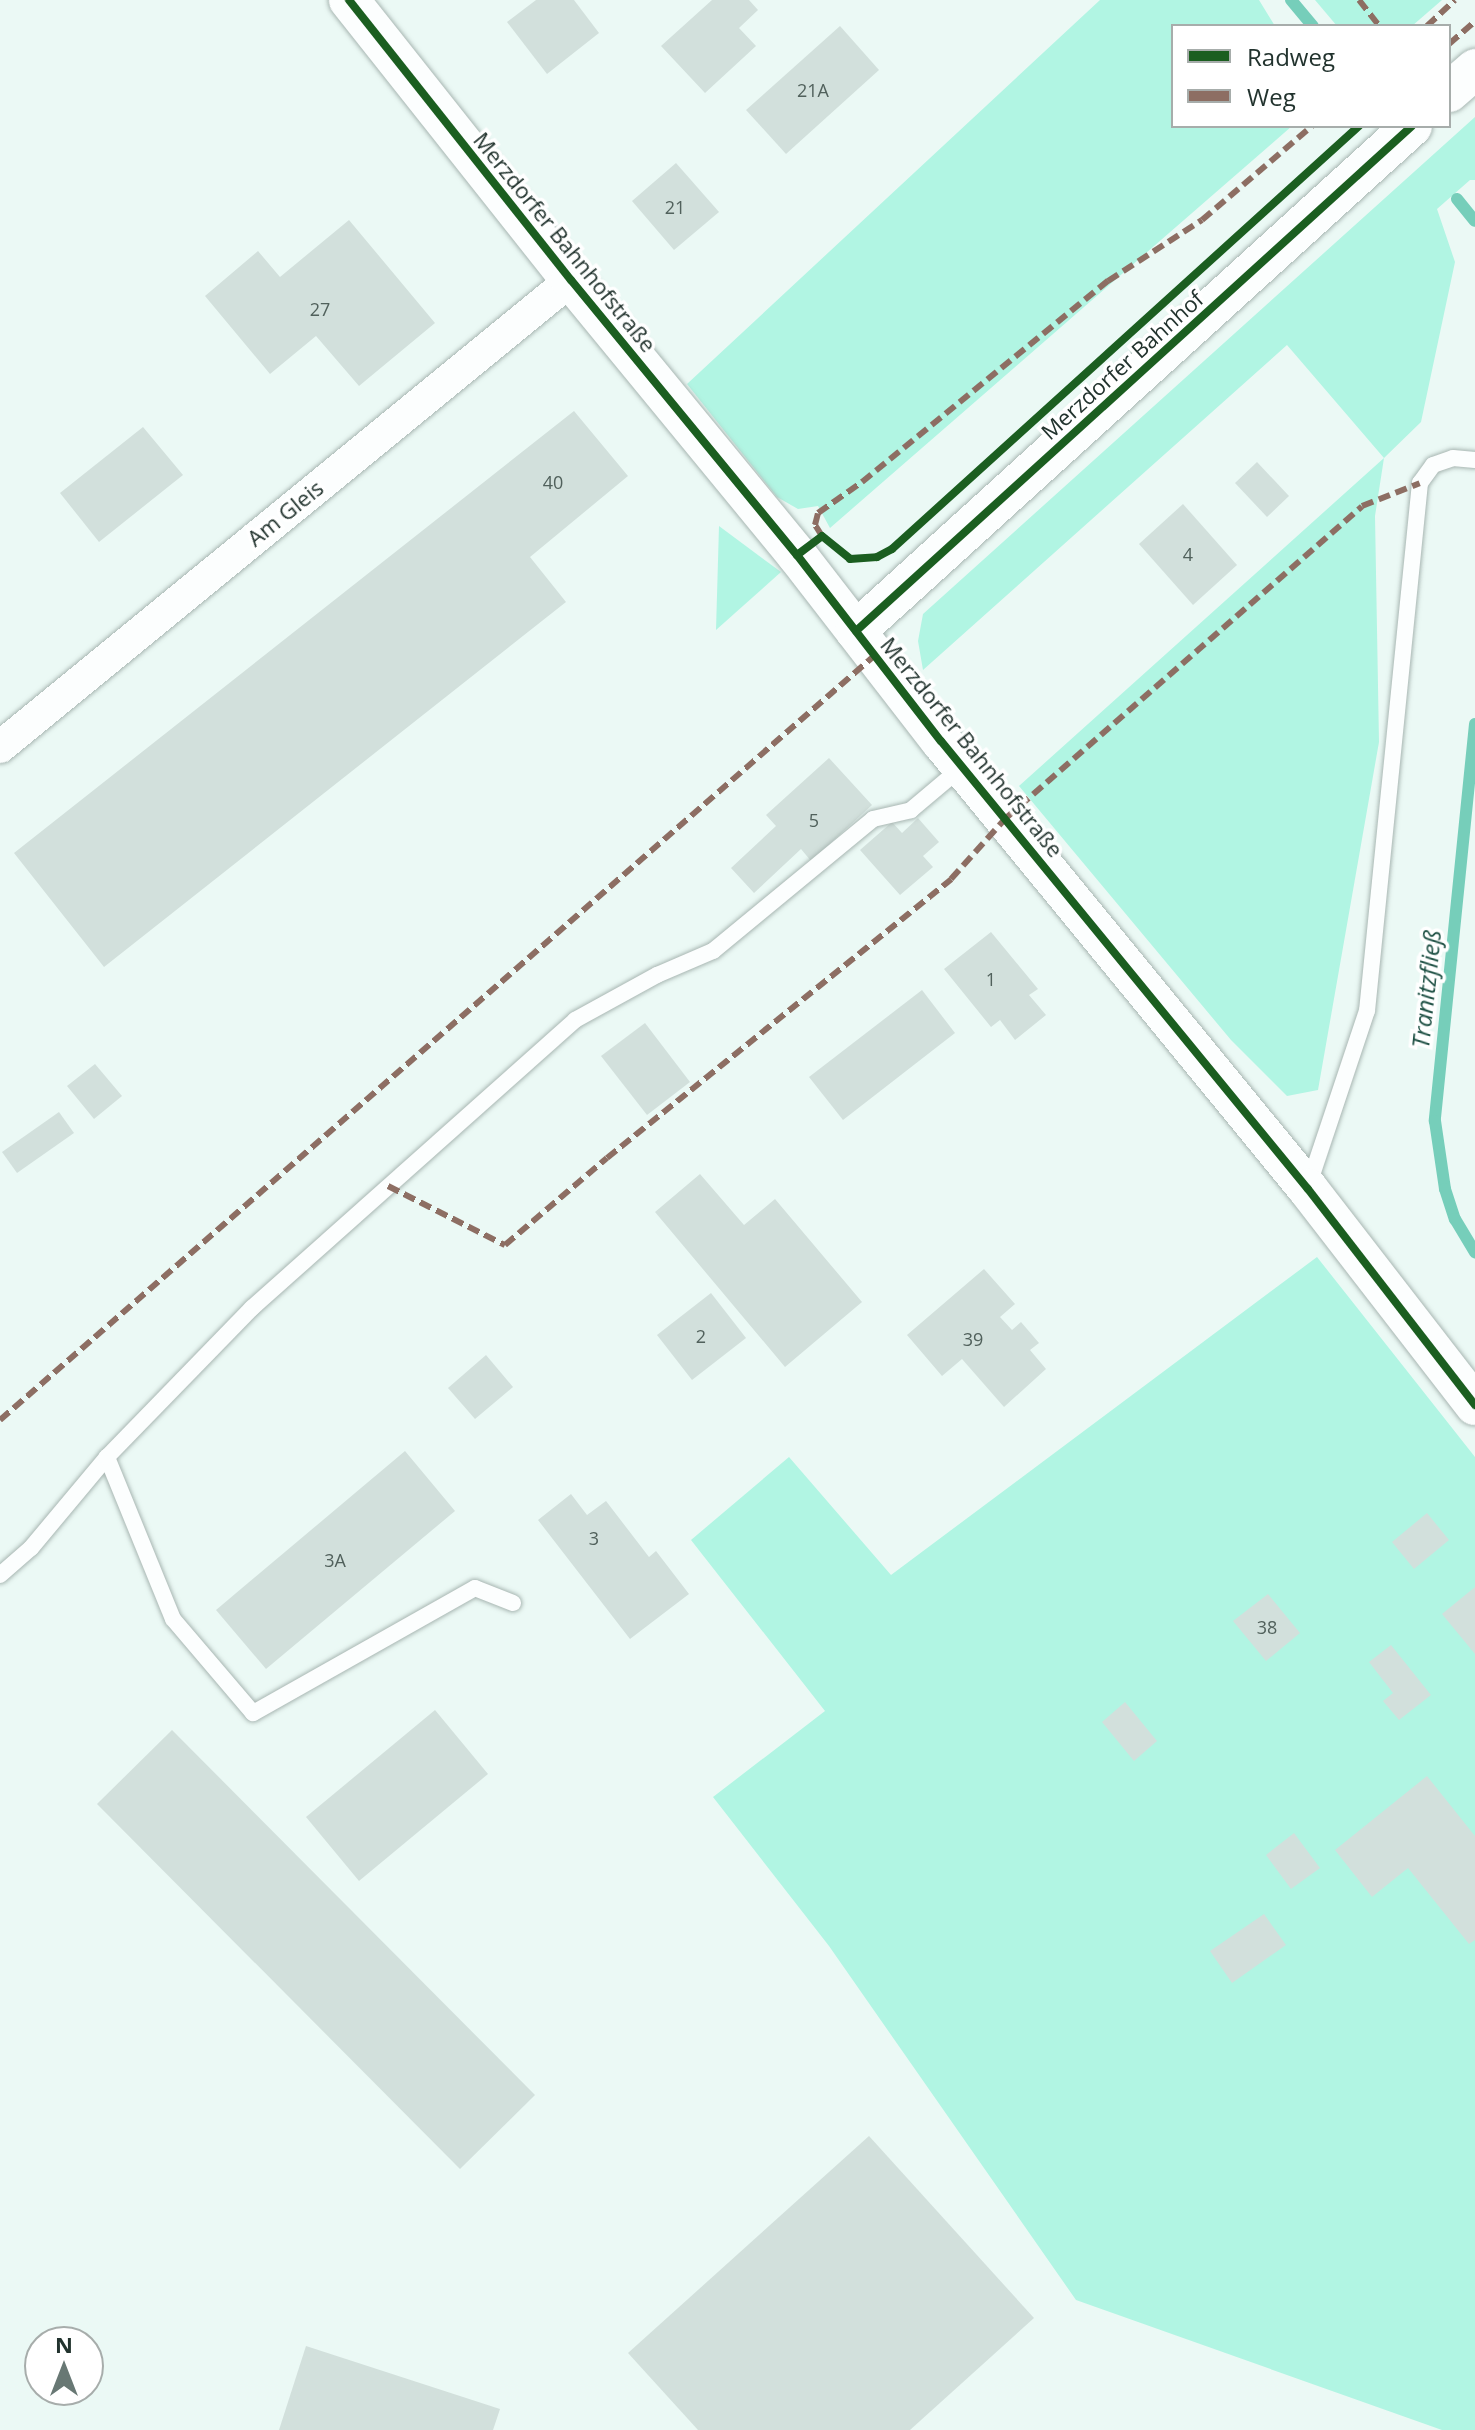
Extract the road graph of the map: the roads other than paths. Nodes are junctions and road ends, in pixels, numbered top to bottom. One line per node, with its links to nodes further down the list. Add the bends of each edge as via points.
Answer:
1 (349, 0): 5 (street, Merzdorfer Bahnhofstraße)
2 (1475, 69): 3 (street)
3 (1451, 90)
4 (1410, 128): 7 (street, Merzdorfer Bahnhof)
5 (571, 280): 7 (street, Merzdorfer Bahnhofstraße); 8 (street, Am Gleis)
6 (1475, 460): 10 (lane, via 1453,458 1433,465 1420,483 1367,1011)
7 (856, 631): 9 (street, Merzdorfer Bahnhofstraße)
8 (0, 747)
9 (962, 767): 10 (street, Merzdorfer Bahnhofstraße); 12 (lane, via 911,810 873,819 713,951 575,1020 252,1308)
10 (1308, 1189): 11 (street, Merzdorfer Bahnhofstraße)
11 (1475, 1405)
12 (107, 1457): 13 (lane, via 31,1548); 14 (lane, via 173,1619 253,1713 475,1588)
13 (0, 1575)
14 (513, 1603)

